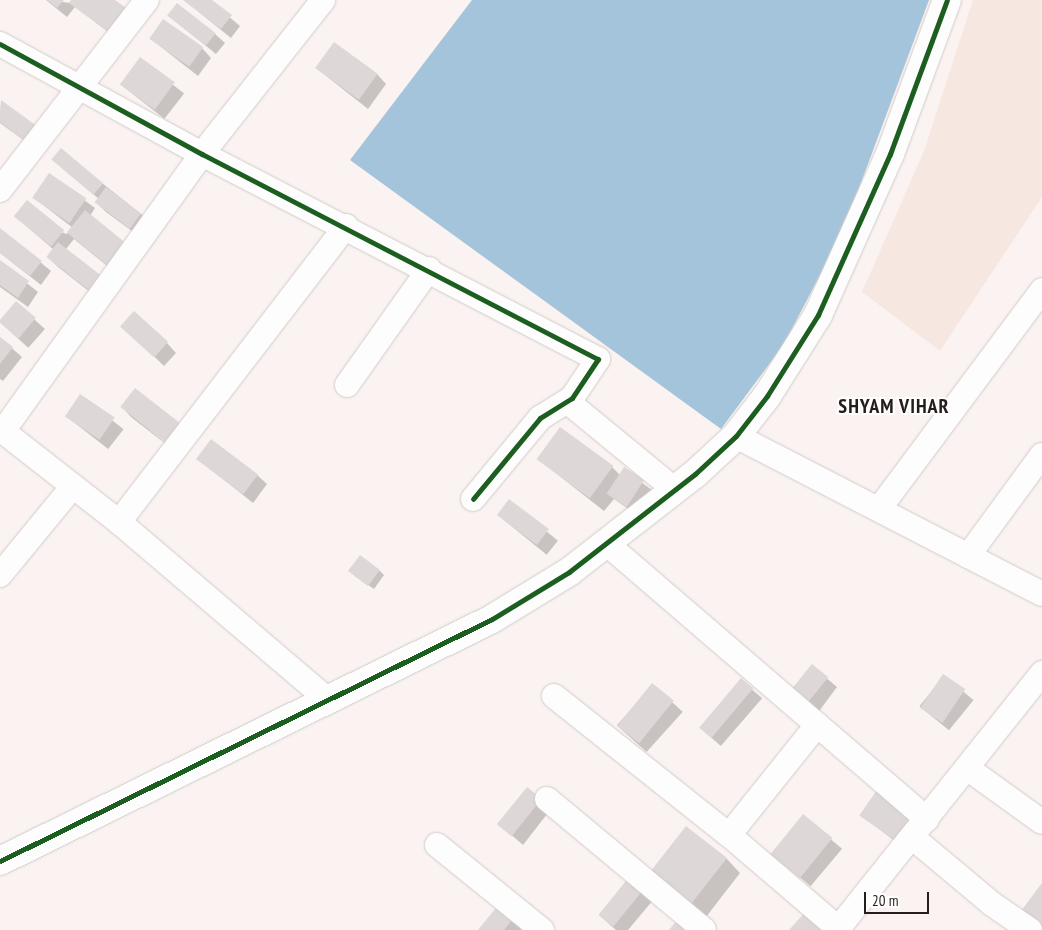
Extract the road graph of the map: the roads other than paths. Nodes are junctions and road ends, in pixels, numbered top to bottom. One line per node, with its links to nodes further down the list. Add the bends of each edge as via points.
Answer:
1 (147, 0): 5 (street)
2 (323, 0): 6 (street)
3 (947, 0): 14 (street, via 890,154 818,314 767,396)
4 (0, 44): 5 (street)
5 (81, 87): 6 (street); 7 (street)
6 (202, 154): 8 (street); 13 (street)
7 (0, 190)
8 (346, 226): 9 (street); 20 (street)
9 (429, 269): 11 (street); 12 (street, via 598,359)
10 (1042, 290): 19 (street)
11 (347, 385)
12 (568, 402): 17 (street); 18 (street, via 540,418)
13 (1, 430): 16 (street)
14 (736, 436): 17 (street); 19 (street)
15 (1042, 455): 22 (street)
16 (73, 486): 20 (street); 23 (street)
17 (675, 490): 21 (street)
18 (473, 499)
19 (879, 509): 22 (street)
20 (119, 522): 27 (street)
21 (607, 544): 27 (street, via 569,572 492,618); 28 (street)
22 (968, 556): 24 (street)
23 (0, 575)
24 (1042, 594)
25 (1042, 673): 29 (street)
26 (554, 696): 33 (street)
27 (326, 698): 36 (street)
28 (817, 725): 31 (street); 33 (street)
29 (967, 768): 31 (street); 32 (street)
30 (547, 799): 39 (street)
31 (927, 819): 34 (street)
32 (1042, 822)
33 (729, 835): 37 (street)
34 (912, 838): 37 (street); 40 (street, via 992,904)
35 (437, 845): 38 (street)
36 (0, 861)
37 (837, 929)
38 (542, 930)
39 (704, 930)
40 (1030, 930)

